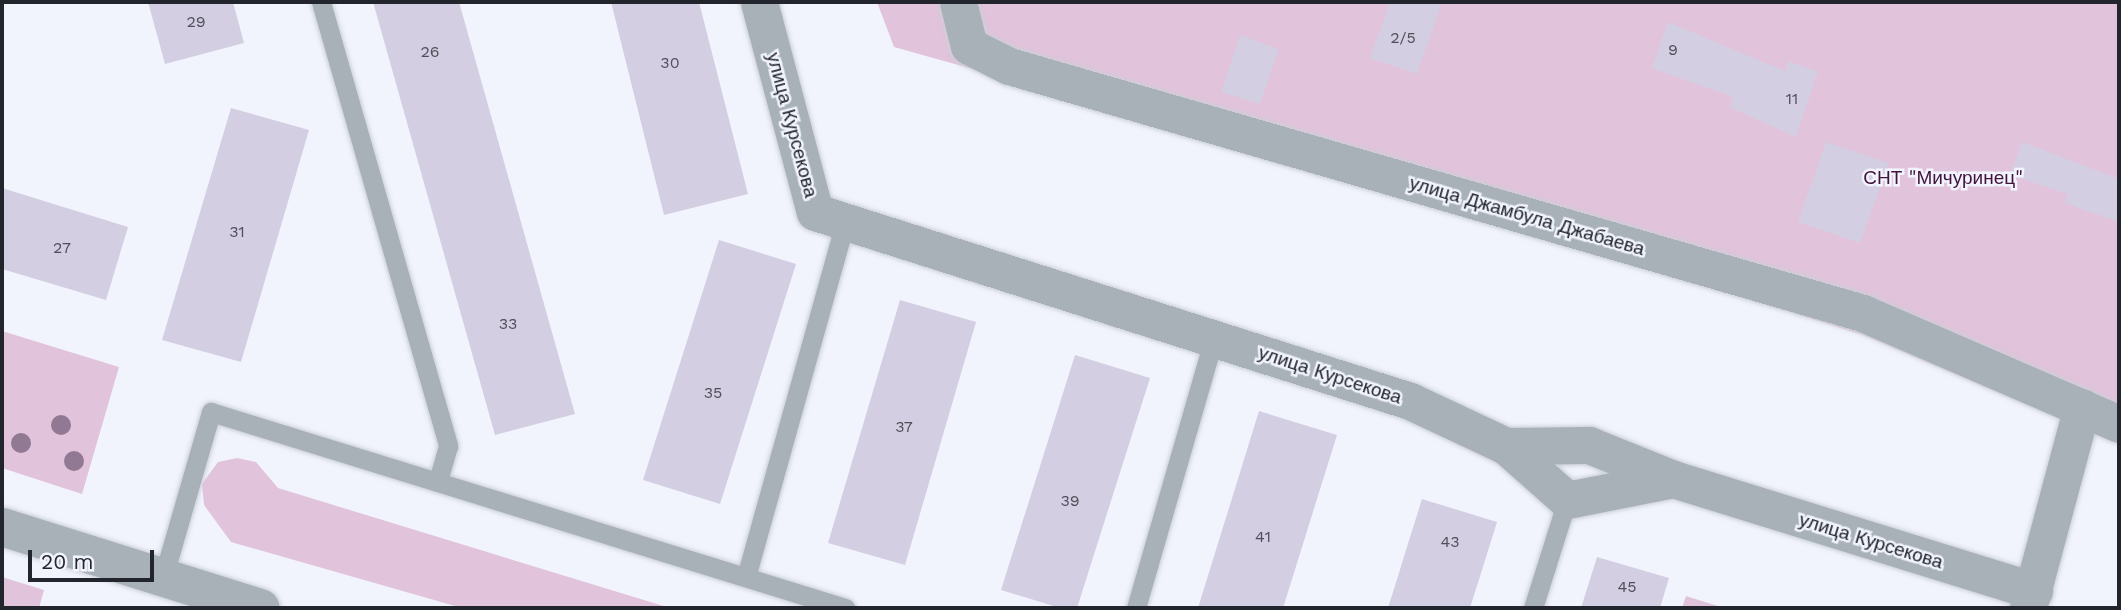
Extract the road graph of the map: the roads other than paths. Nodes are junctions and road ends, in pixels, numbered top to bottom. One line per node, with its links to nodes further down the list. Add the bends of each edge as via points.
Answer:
1 (321, 2): 10 (lane, via 448,446)
2 (760, 2): 4 (street, улица Курсекова, via 815,212)
3 (958, 2): 6 (street, улица Джамбула Джабаева, via 969,46 1009,66 1863,313)
4 (845, 222): 5 (street, улица Курсекова); 14 (lane)
5 (1214, 337): 8 (street, улица Курсекова, via 1410,401); 18 (lane)
6 (2082, 407): 7 (street, улица Джамбула Джабаева); 15 (street)
7 (2119, 424)
8 (1506, 446): 9 (street, via 1589,445); 11 (street, улица Курсекова)
9 (1673, 479): 11 (street, улица Курсекова); 15 (street, улица Курсекова)
10 (438, 482): 13 (lane, via 211,412); 14 (lane)
11 (1567, 500): 19 (lane)
12 (2, 527): 13 (street)
13 (163, 578): 16 (street)
14 (746, 578): 17 (lane)
15 (2031, 600)
16 (261, 608)
17 (845, 608)
18 (1136, 608)
19 (1533, 608)

